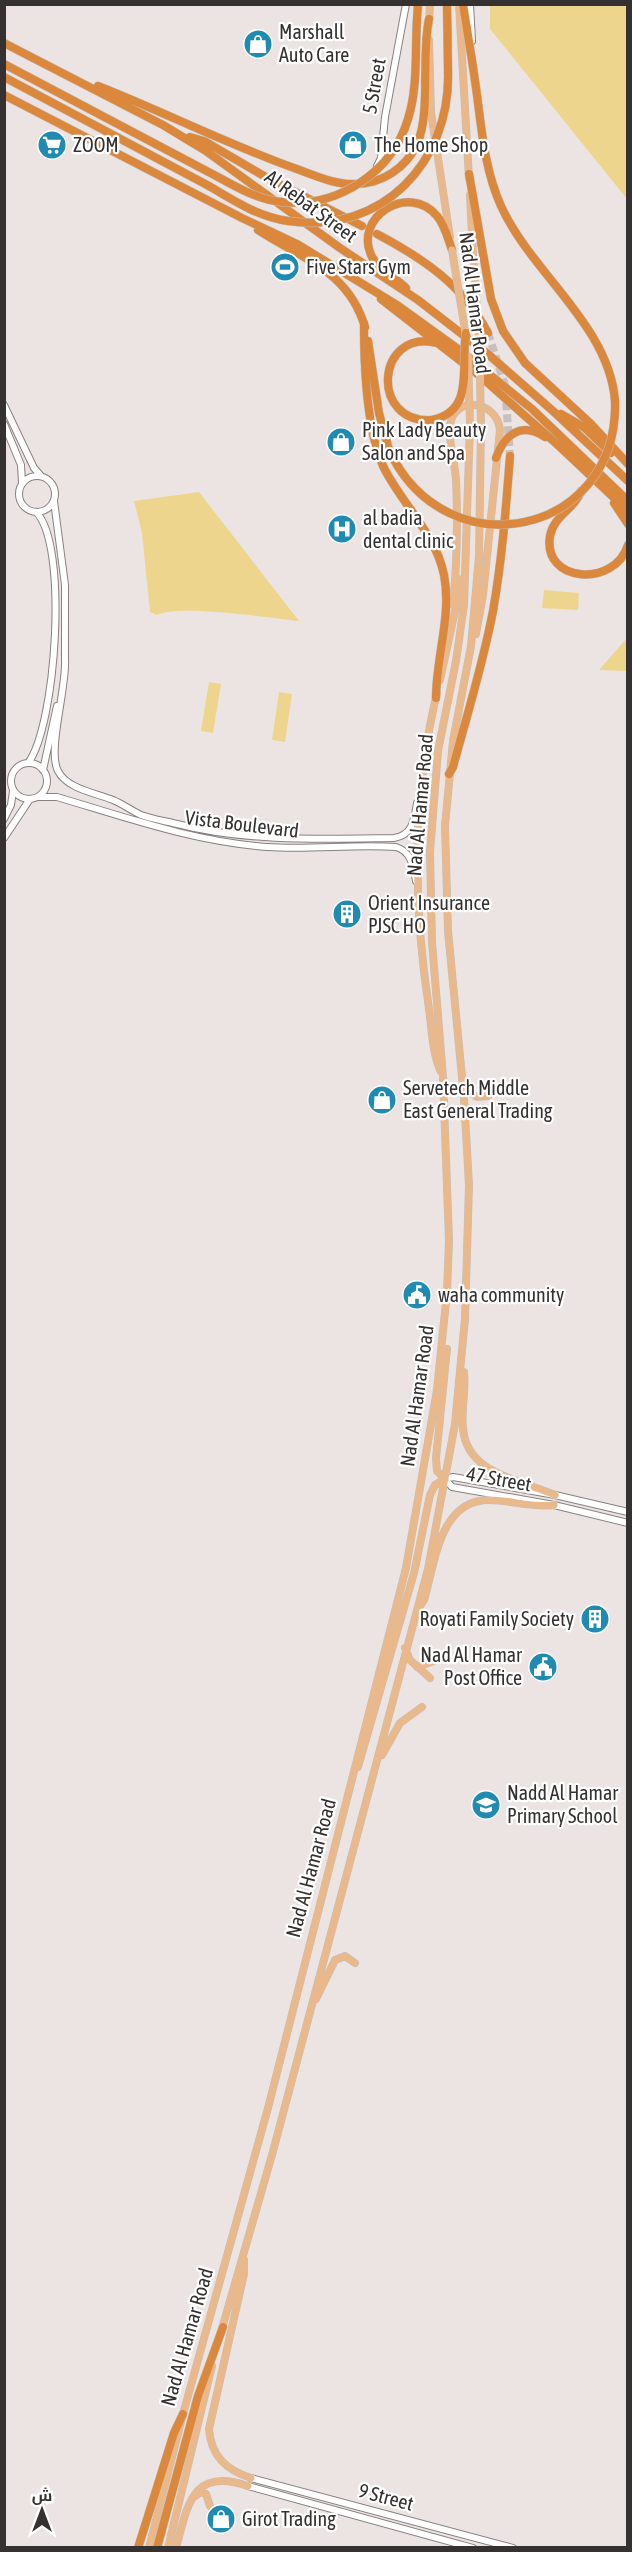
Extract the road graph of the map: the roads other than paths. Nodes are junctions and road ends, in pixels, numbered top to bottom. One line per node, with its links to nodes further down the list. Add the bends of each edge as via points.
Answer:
1 (406, 4): 16 (street, 5 Street, via 378,165 362,179)
2 (418, 4): 9 (highway, bridge, via 413,92 398,144 371,175 336,196 309,202 281,202 255,196)
3 (430, 4): 7 (main road, Nad Al Hamar Road)
4 (447, 4): 12 (highway, bridge, via 449,89 443,125 428,158 405,186 375,207 332,221 286,221 252,211)
5 (461, 4): 10 (highway); 15 (main road, Nad Al Hamar Road)
6 (470, 4): 10 (street)
7 (429, 19): 16 (highway, via 422,128 416,145 400,167 385,178 367,183); 20 (main road, Nad Al Hamar Road, via 431,112)
8 (4, 43): 11 (highway, Al Rebat Street)
9 (4, 64)
10 (473, 65): 38 (highway, bridge, via 484,153 500,204 523,244 600,348 611,374 614,428 608,452)
11 (62, 72): 14 (highway, Al Rebat Street); 16 (highway, via 245,150)
12 (4, 77)
13 (4, 95): 17 (highway, Al Rebat Street)
14 (183, 136): 18 (highway, via 204,141); 22 (highway, Al Rebat Street)
15 (469, 174): 33 (highway, via 491,299 503,331 525,363 591,424); 47 (main road, Nad Al Hamar Road, bridge, via 481,425 479,556)
16 (339, 183)
17 (242, 218): 21 (highway, Al Rebat Street, via 297,243); 23 (highway, via 338,279)
18 (362, 226)
19 (377, 234): 25 (highway, via 443,275 469,301)
20 (452, 250): 22 (highway, via 442,223 425,206 395,204 375,217 368,239 371,254); 24 (main road, Nad Al Hamar Road, bridge)
21 (369, 287): 26 (highway); 40 (highway, Al Rebat Street, via 458,349 532,409)
22 (418, 300): 28 (highway, Al Rebat Street)
23 (364, 323): 38 (highway, bridge, via 388,450 421,496 443,511 477,523 503,525 530,521 560,507); 49 (highway, via 370,418 377,450 390,478 430,539 444,574 446,612)
24 (466, 333): 26 (highway, bridge, via 461,398 449,413 432,420 412,417 399,409 389,392 388,372 395,357 407,346 429,342); 45 (main road, Nad Al Hamar Road, bridge, via 470,424)
25 (488, 333)
26 (444, 346): 30 (highway)
27 (4, 405): 34 (street)
28 (553, 411): 33 (highway, via 585,428); 36 (highway, Al Rebat Street)
29 (4, 424): 37 (street, via 20,461)
30 (559, 446): 32 (highway, via 536,432 518,432 502,442); 35 (highway)
31 (510, 456): 52 (highway, via 504,536 489,628)
32 (496, 458): 46 (main road, via 500,430 495,415 478,405 460,409 450,428 457,529); 47 (main road, via 483,595)
33 (627, 466)
34 (41, 476): 37 (street); 39 (street, via 54,486)
35 (594, 479): 41 (highway); 43 (highway)
36 (627, 482)
37 (22, 483): 42 (street, via 19,500)
38 (581, 490): 44 (highway, via 552,528 550,547 557,563 568,572 597,574 618,562)
39 (54, 501): 42 (street, via 45,511); 48 (street, via 65,585)
40 (627, 501)
41 (627, 511)
42 (36, 512): 50 (street, via 47,534 55,594 55,646 45,720)
43 (627, 524)
44 (627, 545)
45 (467, 558): 46 (main road); 62 (main road, Nad Al Hamar Road, via 462,628 437,763 429,852 431,931)
46 (451, 634): 49 (main road)
47 (471, 646): 52 (main road, Nad Al Hamar Road)
48 (65, 659): 51 (street); 59 (street, Vista Boulevard, via 55,750 58,771 73,785 140,814 227,834)
49 (436, 698): 53 (main road, via 425,742)
50 (28, 763): 51 (street); 54 (street, via 13,772)
51 (43, 770): 55 (street, via 46,785)
52 (449, 774): 63 (main road, Nad Al Hamar Road, via 446,900)
53 (421, 782): 59 (street, Vista Boulevard, via 414,823 404,835); 61 (main road)
54 (13, 790): 56 (street); 57 (street)
55 (38, 797): 56 (street); 60 (street, Vista Boulevard, via 57,797 185,836 266,847)
56 (30, 799): 58 (street)
57 (4, 819)
58 (4, 838)
59 (351, 839): 60 (street)
60 (345, 848): 61 (street, Vista Boulevard, via 403,850 411,859)
61 (418, 889): 62 (main road, via 435,1055)
62 (444, 1077): 65 (main road, Nad Al Hamar Road)
63 (462, 1077): 64 (main road, via 477,1097 488,1096); 66 (main road, Nad Al Hamar Road, via 469,1207)
64 (494, 1088)
65 (447, 1293): 67 (main road, via 449,1313 436,1458 437,1471); 79 (main road, Nad Al Hamar Road, via 437,1390 413,1536)
66 (462, 1359): 67 (main road, Nad Al Hamar Road); 68 (main road, via 463,1433 473,1456 492,1472)
67 (445, 1479): 68 (street, 47 Street, via 453,1477); 69 (street, 47 Street, via 452,1487); 72 (main road, Nad Al Hamar Road); 79 (main road, via 435,1485 430,1495 406,1601 361,1760)
68 (555, 1495): 70 (street, 47 Street)
69 (554, 1505): 71 (street, 47 Street); 72 (main road, via 488,1500 462,1509 442,1534 424,1600)
70 (627, 1512)
71 (627, 1522)
72 (417, 1609): 73 (main road, Nad Al Hamar Road)
73 (405, 1647): 75 (main road); 78 (main road, Nad Al Hamar Road)
74 (434, 1661): 75 (main road)
75 (417, 1667): 76 (main road)
76 (430, 1678)
77 (422, 1707): 78 (main road, via 396,1728)
78 (377, 1765): 81 (main road, Nad Al Hamar Road)
79 (351, 1779): 84 (main road, Nad Al Hamar Road, via 268,2108)
80 (355, 1963): 81 (main road, via 345,1956 335,1960)
81 (310, 2008): 82 (main road, Nad Al Hamar Road)
82 (243, 2256): 83 (main road, Nad Al Hamar Road); 85 (main road, via 244,2274 209,2429 217,2457 235,2473)
83 (222, 2327): 91 (highway, via 198,2396); 92 (main road, Nad Al Hamar Road)
84 (183, 2414): 89 (highway); 90 (main road, Nad Al Hamar Road)
85 (251, 2478): 95 (street, 9 Street)
86 (249, 2486): 87 (main road, via 224,2479 212,2481 193,2494); 94 (street, 9 Street)
87 (189, 2504): 88 (main road, via 201,2492 209,2497); 93 (main road)
88 (210, 2506)
89 (138, 2547)
90 (149, 2547)
91 (157, 2547)
92 (168, 2547)
93 (176, 2547)
94 (473, 2547)
95 (513, 2547)

